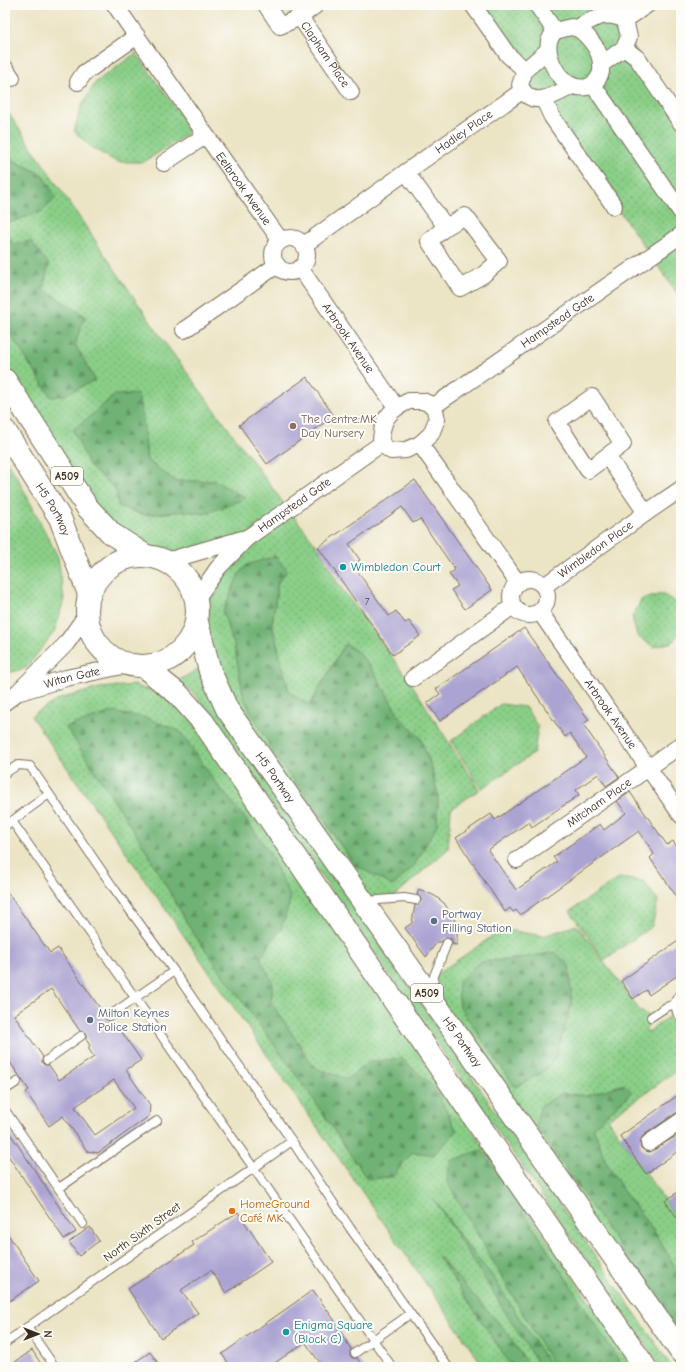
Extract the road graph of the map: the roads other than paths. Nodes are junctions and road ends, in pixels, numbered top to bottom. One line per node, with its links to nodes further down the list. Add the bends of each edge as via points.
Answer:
1 (115, 5): 12 (street, Eelbrook Avenue)
2 (266, 5): 8 (street, Clapham Place, via 280,26)
3 (316, 5): 8 (street, Clapham Place)
4 (473, 5): 16 (street, via 508,55)
5 (536, 5): 11 (street)
6 (647, 5): 9 (street)
7 (599, 10): 9 (street); 10 (street)
8 (300, 17): 21 (street, Clapham Place)
9 (625, 20): 13 (street, via 629,37)
10 (577, 28): 11 (street); 15 (street, via 598,50)
11 (555, 31): 14 (street, via 549,40)
12 (137, 36): 17 (street, via 84,73); 24 (street, Eelbrook Avenue)
13 (624, 48): 15 (street); 23 (street, via 637,58)
14 (548, 50): 16 (street); 19 (street, via 556,70)
15 (602, 64): 18 (street, via 599,77)
16 (525, 70): 20 (street, via 520,85)
17 (78, 82)
18 (593, 85): 19 (street, via 580,88); 28 (street)
19 (572, 86): 22 (street)
20 (522, 91): 22 (street, via 531,98); 26 (street, Hadley Place)
21 (351, 92)
22 (544, 100): 27 (street, via 552,117)
23 (681, 123)
24 (205, 136): 25 (street); 31 (street, Eelbrook Avenue)
25 (164, 163)
26 (406, 172): 29 (street); 32 (street, Hadley Place)
27 (614, 206)
28 (681, 212)
29 (446, 227): 29 (street, via 465,216 499,261 483,275 460,288 429,242)
30 (681, 234): 37 (street, Hampstead Gate)
31 (281, 241): 32 (street, via 296,239); 33 (street, via 274,255)
32 (304, 245): 34 (street, via 307,260)
33 (277, 265): 34 (street, via 291,272); 35 (street)
34 (300, 268): 38 (street, Arbrook Avenue)
35 (184, 330)
36 (5, 380): 46 (main road, A509, via 87,507 112,534)
37 (434, 406): 38 (street, via 424,401 409,401); 41 (street, via 437,419 432,434)
38 (396, 407): 40 (street, via 381,430)
39 (5, 431): 51 (main road, H5 Portway / A509, via 60,518)
40 (381, 444): 41 (street, via 391,451 406,450); 45 (street, Hampstead Gate)
41 (420, 444): 48 (street)
42 (607, 456): 44 (street)
43 (681, 489): 44 (street, Wimbledon Place)
44 (646, 513): 49 (street, Wimbledon Place)
45 (247, 538): 47 (street, Hampstead Gate); 50 (street, Hampstead Gate, via 218,568)
46 (146, 556): 47 (main road); 51 (main road, via 128,558 111,565 98,578)
47 (167, 561): 50 (main road, via 180,570 190,583)
48 (518, 583): 49 (street, via 530,579); 52 (street, via 511,594)
49 (544, 586): 53 (street, via 547,602)
50 (196, 598): 54 (main road)
51 (88, 604): 55 (main road, via 90,631 99,646 112,658); 57 (street, Witan Gate, via 66,644)
52 (513, 606): 53 (street, via 525,616); 56 (street)
53 (540, 612): 60 (street, Arbrook Avenue)
54 (197, 622): 55 (main road, via 191,639 178,654 162,663); 67 (main road, H5 Portway / A509, via 210,671 227,709)
55 (136, 666): 57 (street, Witan Gate, via 66,678); 96 (main road, A509, via 178,694 203,722)
56 (413, 678)
57 (18, 692): 58 (street, Witan Gate)
58 (5, 702)
59 (681, 745): 60 (street, Mitcham Place)
60 (647, 768): 63 (street, Arbrook Avenue); 65 (street, Mitcham Place)
61 (5, 773): 62 (lane, via 18,764 30,766)
62 (49, 794): 64 (lane); 69 (lane)
63 (681, 815)
64 (8, 824): 70 (lane)
65 (517, 860)
66 (416, 900): 67 (lane, via 404,898)
67 (363, 902): 71 (main road, H5 Portway / A509)
68 (447, 943): 71 (lane, via 434,976)
69 (174, 971): 70 (lane); 82 (lane)
70 (135, 998): 73 (lane); 84 (lane)
71 (432, 999): 91 (main road, H5 Portway / A509)
72 (680, 1005): 74 (lane, via 666,1007)
73 (109, 1016)
74 (651, 1017)
75 (81, 1036): 76 (lane)
76 (47, 1060)
77 (17, 1082): 78 (lane)
78 (5, 1090)
79 (5, 1110): 85 (lane)
80 (157, 1121): 85 (lane)
81 (681, 1121): 83 (street)
82 (292, 1141): 84 (lane, North Sixth Street); 87 (lane)
83 (649, 1143)
84 (252, 1168): 88 (lane, North Sixth Street); 89 (lane)
85 (59, 1188): 86 (lane)
86 (83, 1224)
87 (410, 1314): 89 (lane); 95 (lane)
88 (27, 1327): 90 (lane, North Sixth Street); 93 (lane)
89 (373, 1340): 92 (lane); 94 (lane)
90 (5, 1343)
91 (681, 1352)
92 (354, 1353)
93 (55, 1367)
94 (392, 1367)
95 (448, 1367)
96 (645, 1367)

